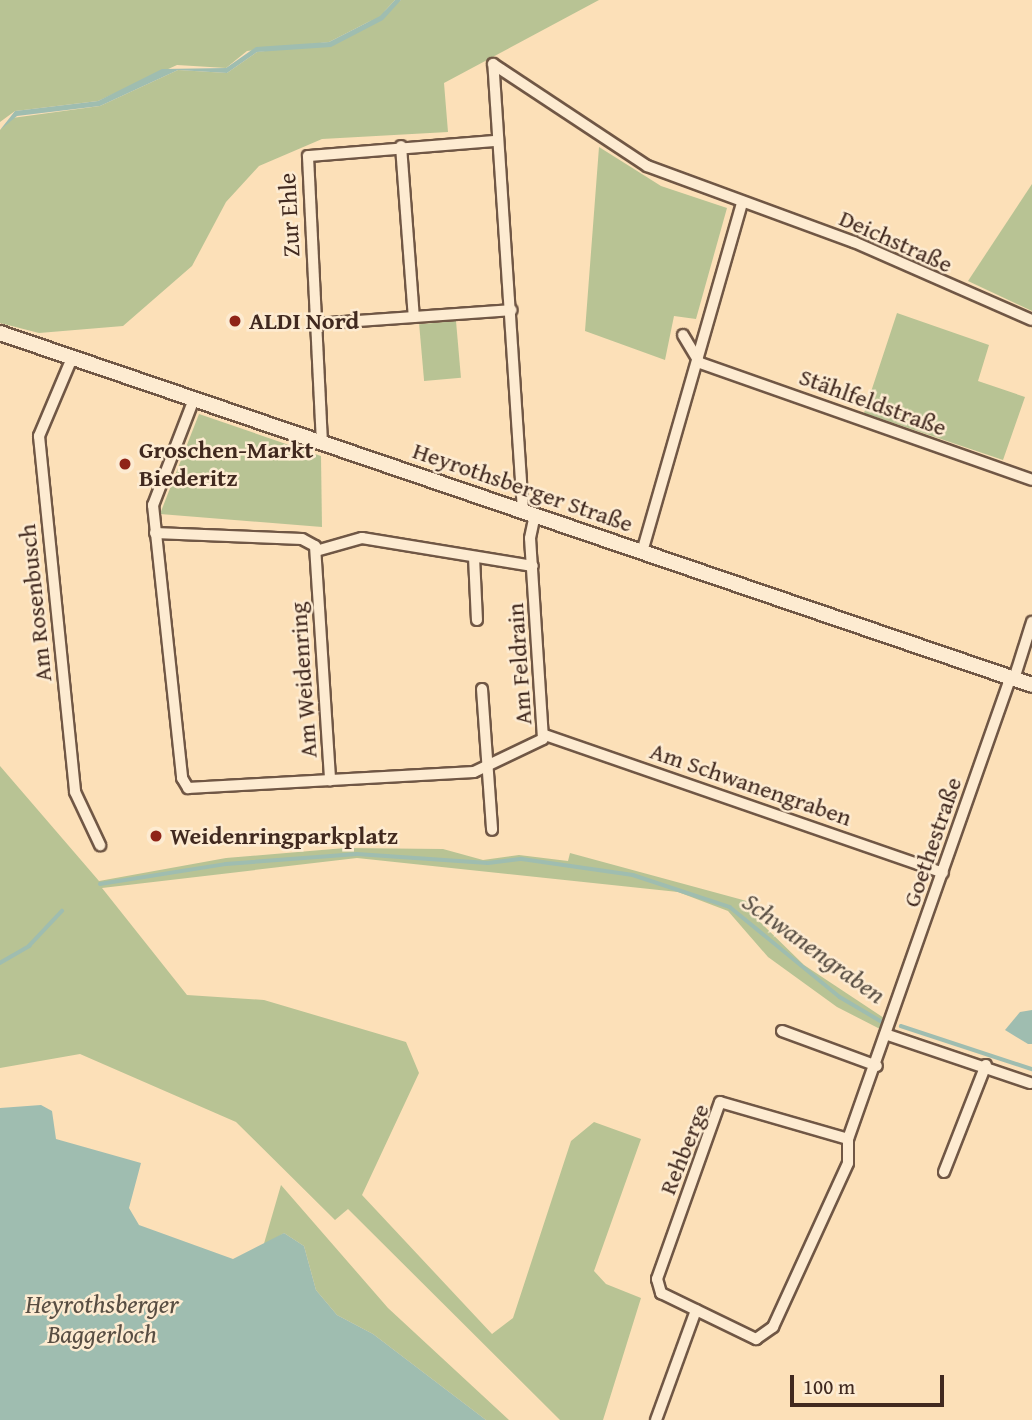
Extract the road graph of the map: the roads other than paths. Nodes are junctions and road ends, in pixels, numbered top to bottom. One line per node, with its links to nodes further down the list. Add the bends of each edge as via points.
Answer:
1 (495, 141): 2 (street, Zur Ehle); 3 (street, Deichstraße, via 493,64 628,157); 4 (street)
2 (401, 146): 5 (street); 7 (street, Zur Ehle, via 308,156)
3 (742, 204): 6 (street, Deichstraße, via 854,242); 11 (street)
4 (510, 310): 5 (street); 15 (street)
5 (414, 317): 7 (street)
6 (1032, 320)
7 (317, 324): 13 (street, Zur Ehle)
8 (0, 333): 10 (street, Heyrothsberger Straße)
9 (682, 335): 11 (street)
10 (72, 358): 12 (street, Heyrothsberger Straße); 30 (street, Am Rosenbusch, via 39,436 75,792)
11 (700, 363): 14 (street, Stählfeldstraße); 18 (street)
12 (194, 399): 13 (street, Heyrothsberger Straße); 16 (street, Am Weidenring, via 155,495)
13 (322, 443): 15 (street, Heyrothsberger Straße)
14 (1032, 480)
15 (529, 513): 18 (street, Heyrothsberger Straße); 20 (street, Am Feldrain)
16 (155, 533): 17 (street, via 304,539); 28 (street, Am Weidenring, via 185,785)
17 (316, 551): 19 (street, Am Feldrain, via 362,538); 28 (street, Am Weidenring)
18 (642, 552): 23 (street, Heyrothsberger Straße)
19 (474, 557): 20 (street, Am Feldrain); 21 (street, Am Feldrain)
20 (533, 566): 26 (street, Am Feldrain)
21 (477, 620)
22 (1032, 622): 23 (street, Goethestraße)
23 (1012, 678): 24 (street, Heyrothsberger Straße); 31 (street, Goethestraße)
24 (1032, 685)
25 (482, 689): 27 (street, Am Feldrain)
26 (545, 736): 27 (street, Am Feldrain); 31 (street, Am Schwanengraben)
27 (488, 767): 28 (street, Am Feldrain); 29 (street, Am Feldrain)
28 (330, 781)
29 (492, 830)
30 (100, 845)
31 (943, 873): 32 (street, Goethestraße)
32 (893, 1021): 34 (street, Rehberge)
33 (782, 1031): 36 (street)
34 (888, 1035): 35 (street); 36 (street, Rehberge)
35 (986, 1065): 37 (street); 39 (street)
36 (877, 1066): 38 (street, Rehberge)
37 (1030, 1083)
38 (848, 1139): 40 (street, Rehberge, via 848,1163 768,1335 756,1339); 40 (street, Rehberge, via 720,1102 657,1279 661,1293)
39 (944, 1172)
40 (696, 1310): 41 (street)
41 (656, 1420)

